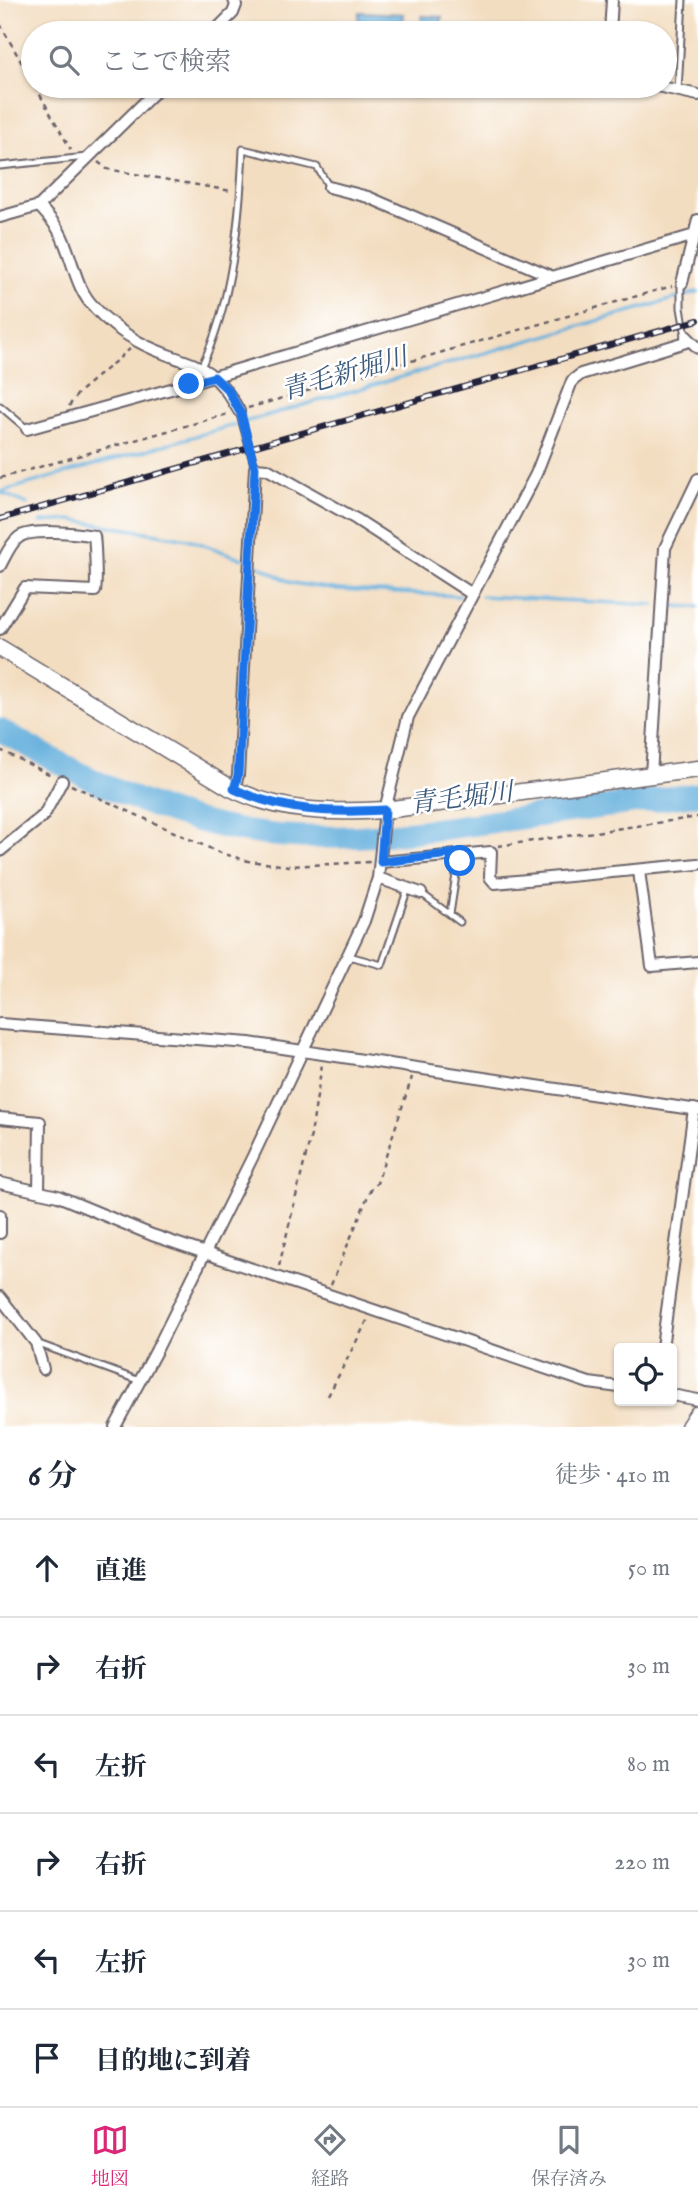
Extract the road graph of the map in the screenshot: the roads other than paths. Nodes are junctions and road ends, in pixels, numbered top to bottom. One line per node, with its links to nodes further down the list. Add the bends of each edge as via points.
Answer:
1 (234, 0): 4 (street, via 233,13)
2 (612, 0): 5 (street)
3 (683, 0): 6 (lane)
4 (225, 21)
5 (611, 21)
6 (678, 91): 7 (street)
7 (698, 95)
8 (149, 98): 9 (street)
9 (90, 156): 10 (lane); 12 (street)
10 (0, 166)
11 (329, 187): 16 (street, via 368,197); 19 (lane, via 317,167 243,149 226,290)
12 (39, 206): 13 (street); 19 (street, via 59,231 85,296 95,309 136,341)
13 (0, 217)
14 (698, 220): 15 (street)
15 (696, 234): 16 (street); 17 (street)
16 (553, 277): 20 (street)
17 (677, 286): 18 (lane)
18 (691, 342): 27 (street, via 576,377 536,474)
19 (201, 367): 20 (street)
20 (214, 377): 22 (street, via 228,390); 23 (street)
21 (0, 405): 23 (lane)
22 (239, 412): 24 (lane)
23 (27, 429)
24 (255, 468): 27 (street, via 267,470 356,519); 33 (street)
25 (698, 479): 31 (street, via 665,548)
26 (0, 566): 28 (street, via 24,534 94,536 95,591 29,587)
27 (472, 594): 34 (street, via 415,699)
28 (0, 629)
29 (0, 648): 33 (street)
30 (698, 769): 31 (street)
31 (651, 775): 34 (street)
32 (62, 781): 35 (street, via 44,815)
33 (234, 789): 34 (street, via 316,813)
34 (384, 815): 37 (street)
35 (0, 851)
36 (459, 853): 37 (street); 39 (street, via 491,852 490,877 495,883); 43 (lane)
37 (381, 856): 40 (street)
38 (698, 864): 39 (street)
39 (639, 871): 46 (street, via 652,966)
40 (378, 878): 41 (street); 45 (street)
41 (408, 888): 42 (street); 45 (lane, via 382,965)
42 (421, 892): 43 (lane)
43 (450, 914): 44 (lane)
44 (460, 922)
45 (347, 956): 48 (street)
46 (698, 962)
47 (0, 1024): 48 (street)
48 (302, 1051): 49 (street); 55 (street)
49 (696, 1109): 58 (street)
50 (0, 1118): 52 (street, via 40,1122)
51 (0, 1183): 52 (street)
52 (39, 1192): 55 (street)
53 (0, 1215): 54 (street)
54 (0, 1233)
55 (205, 1253): 60 (street); 61 (street, via 589,1382)
56 (0, 1297): 57 (street)
57 (36, 1343): 59 (street); 60 (lane)
58 (663, 1343)
59 (43, 1369)
60 (140, 1381): 65 (street)
61 (614, 1386)
62 (677, 1396): 63 (street)
63 (698, 1400)
64 (698, 1415): 66 (main road)
65 (114, 1427)
66 (691, 1427)

